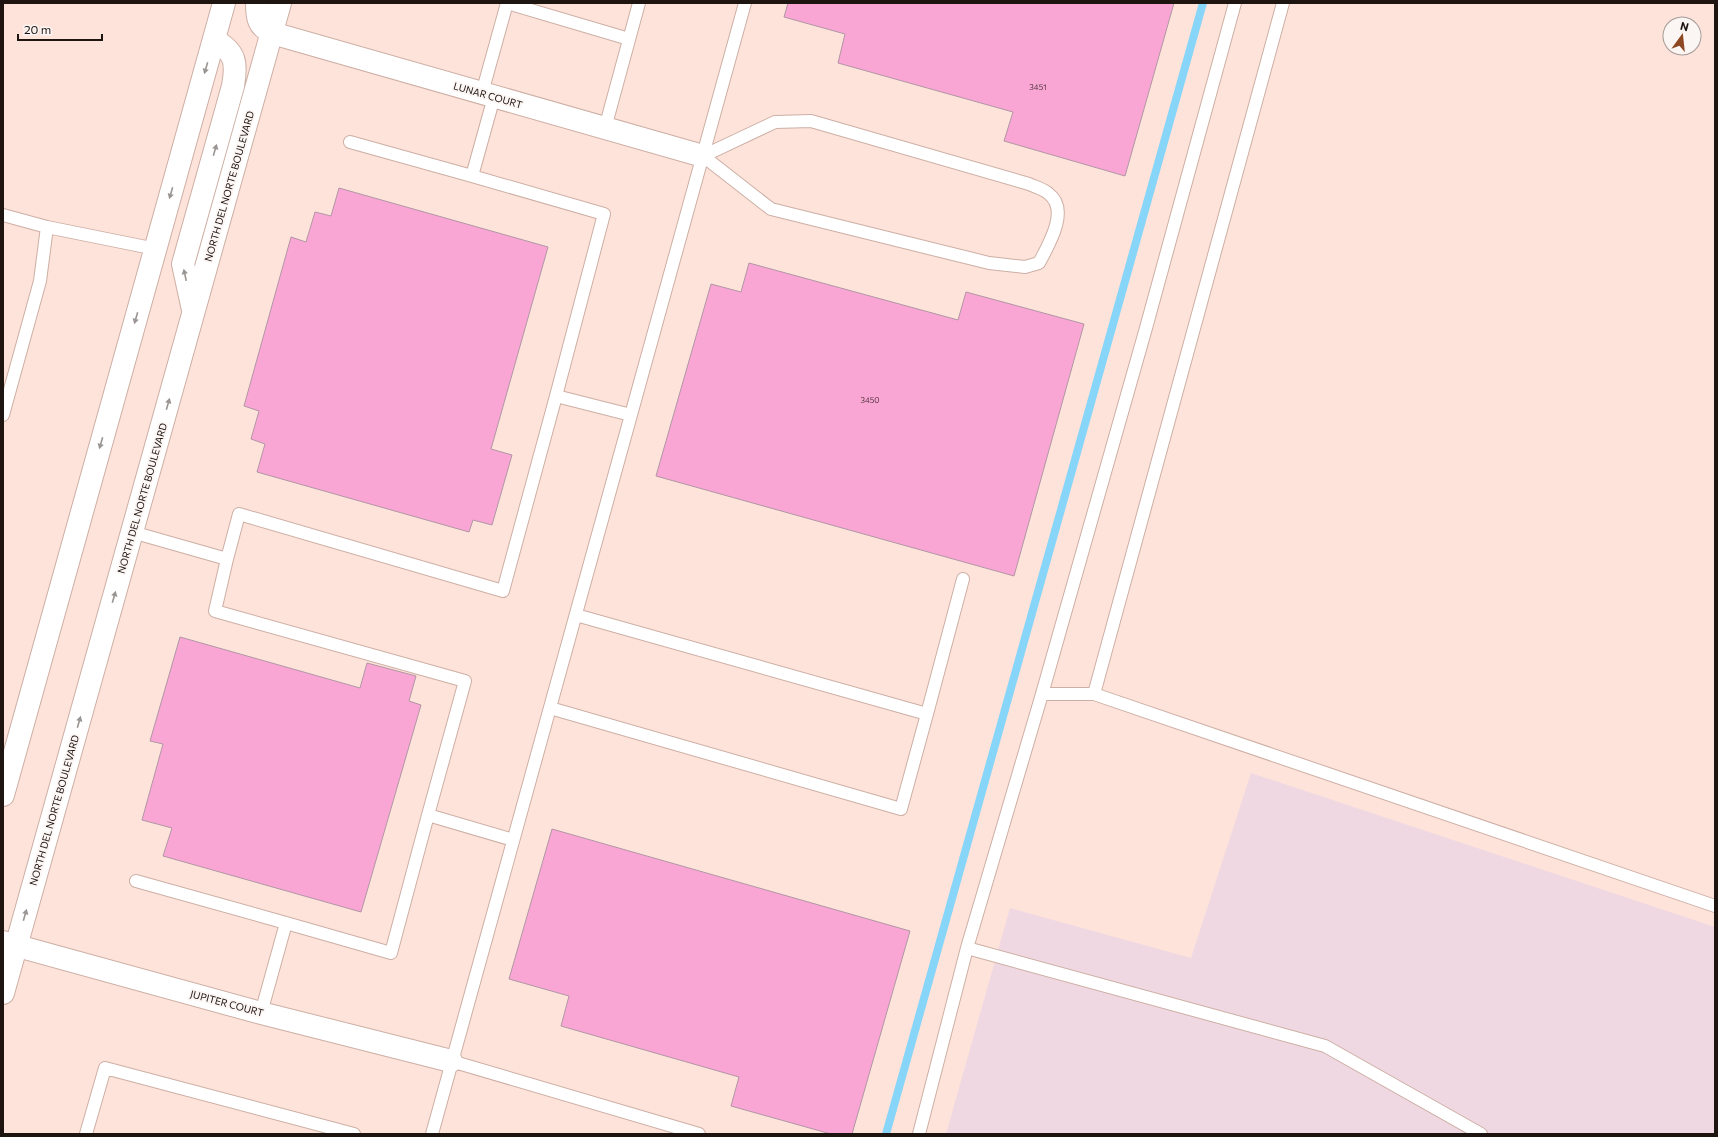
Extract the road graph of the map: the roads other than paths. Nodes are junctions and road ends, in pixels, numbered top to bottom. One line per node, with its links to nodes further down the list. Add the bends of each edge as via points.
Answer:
1 (224, 3): 11 (street)
2 (257, 3): 9 (street, via 259,21 263,28)
3 (280, 3): 9 (street, NORTH DEL NORTE BOULEVARD)
4 (507, 3): 10 (lane); 12 (lane)
5 (639, 3): 10 (lane)
6 (745, 3): 15 (lane)
7 (1235, 3): 28 (lane)
8 (1283, 3): 29 (lane)
9 (272, 33): 12 (street, LUNAR COURT); 20 (street, NORTH DEL NORTE BOULEVARD)
10 (629, 39): 13 (lane)
11 (214, 40): 19 (street, one-way to 19); 20 (street, one-way to 11, via 183,264 236,70 234,58 222,44)
12 (488, 95): 13 (street, LUNAR COURT); 16 (lane)
13 (605, 128): 15 (street, LUNAR COURT)
14 (350, 142): 16 (lane)
15 (704, 156): 15 (lane, via 775,122 811,121 1029,184 1050,194 1057,207 1056,228 1039,263 1025,267 989,262 771,209); 23 (lane)
16 (472, 176): 21 (lane, via 604,214)
17 (3, 215): 18 (lane)
18 (47, 227): 19 (lane); 22 (lane, via 40,281)
19 (156, 249): 32 (street, one-way to 32)
20 (193, 314): 24 (street, NORTH DEL NORTE BOULEVARD, one-way to 20)
21 (556, 396): 23 (lane); 25 (lane, via 503,591 239,514)
22 (3, 415)
23 (631, 415): 27 (lane)
24 (132, 532): 25 (lane); 38 (street, NORTH DEL NORTE BOULEVARD, one-way to 24)
25 (227, 559): 33 (lane, via 215,611 465,681)
26 (963, 579): 31 (lane)
27 (576, 615): 30 (lane); 31 (lane)
28 (1042, 694): 29 (lane); 39 (lane)
29 (1094, 694): 36 (lane)
30 (550, 708): 31 (lane, via 901,809); 34 (lane)
31 (927, 714)
32 (3, 796)
33 (428, 815): 34 (lane); 37 (lane, via 391,953)
34 (513, 840): 42 (lane)
35 (136, 881): 37 (lane)
36 (1715, 906)
37 (286, 923): 41 (lane)
38 (10, 944): 40 (street, NORTH DEL NORTE BOULEVARD); 41 (street, JUPITER COURT)
39 (967, 948): 47 (lane); 48 (lane, via 1325,1046)
40 (3, 993)
41 (261, 1013): 42 (street, JUPITER COURT)
42 (451, 1062): 45 (lane); 46 (lane)
43 (86, 1134): 44 (lane, via 105,1068)
44 (354, 1134)
45 (432, 1134)
46 (699, 1134)
47 (919, 1134)
48 (1481, 1134)

